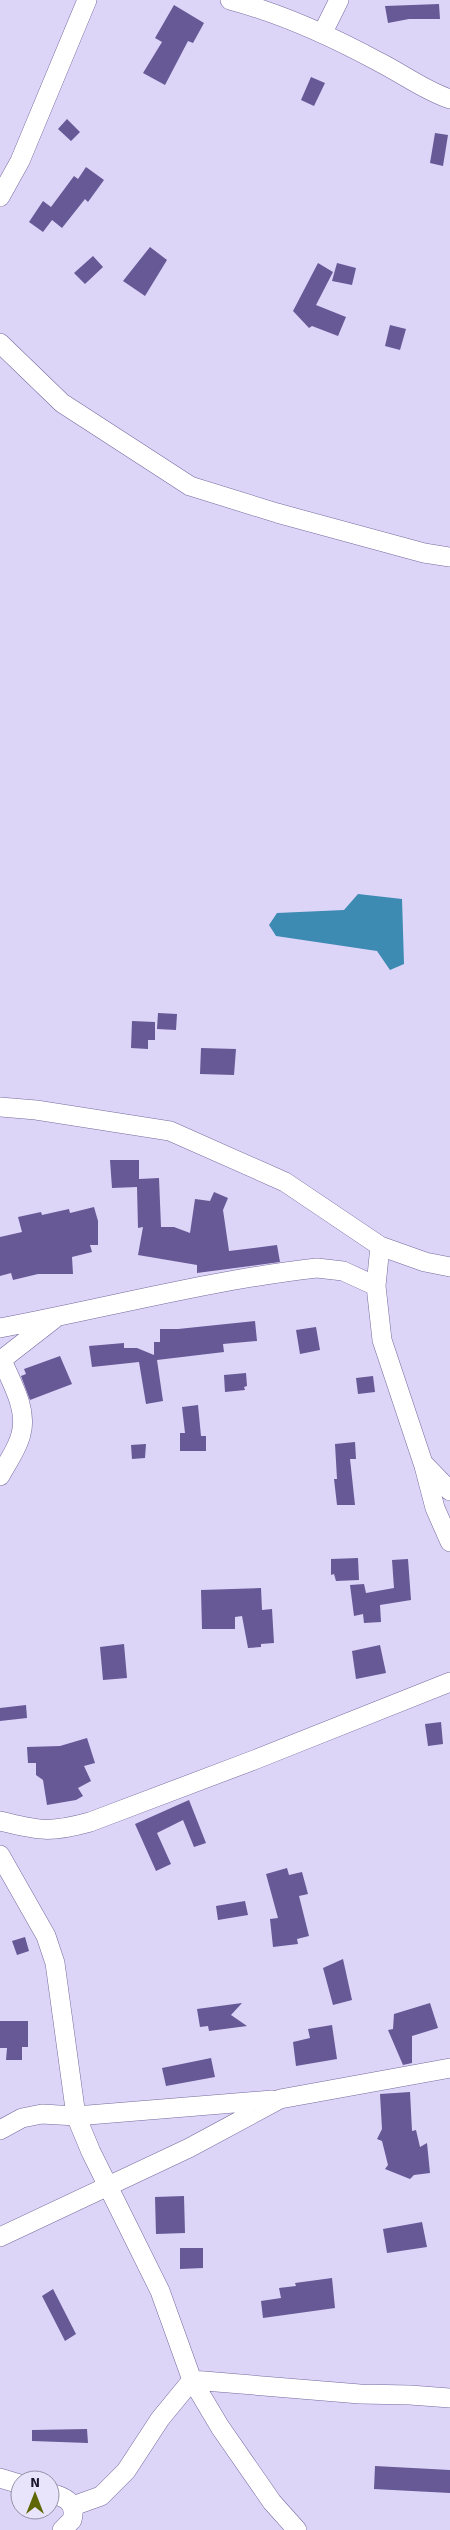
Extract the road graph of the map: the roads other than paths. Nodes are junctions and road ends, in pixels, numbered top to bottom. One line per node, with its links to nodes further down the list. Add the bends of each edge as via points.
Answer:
1 (87, 0): 6 (street, via 20,161)
2 (230, 0): 4 (street)
3 (339, 0): 4 (street)
4 (323, 32): 5 (street, via 434,94)
5 (450, 99)
6 (0, 197)
7 (0, 342): 8 (street, via 62,403 190,486 277,514)
8 (450, 557)
9 (0, 1108): 10 (street, via 36,1110 170,1131 286,1182)
10 (380, 1246): 11 (street); 12 (street)
11 (450, 1267)
12 (376, 1286): 13 (street, via 343,1271 317,1268 121,1301); 16 (street, via 382,1340)
13 (57, 1317): 14 (street); 15 (street)
14 (0, 1328)
15 (1, 1361): 17 (street, via 22,1409 23,1422 21,1435)
16 (423, 1463): 18 (street); 19 (street, via 435,1508)
17 (0, 1476)
18 (450, 1491)
19 (450, 1542)
20 (450, 1682): 21 (street, via 90,1822 38,1831)
21 (0, 1821)
22 (0, 1855): 25 (street, via 46,1936 56,1963)
23 (450, 2068): 24 (street)
24 (280, 2099): 25 (street); 27 (street)
25 (76, 2116): 26 (street, via 42,2114 22,2118); 27 (street)
26 (0, 2130)
27 (109, 2187): 28 (street); 29 (street, via 160,2292)
28 (0, 2237)
29 (192, 2380): 30 (street); 32 (street, via 160,2419 126,2470 101,2496); 34 (street, via 272,2502)
30 (450, 2398)
31 (60, 2497): 32 (street, via 69,2500)
32 (73, 2506): 33 (street, via 72,2520)
33 (62, 2530)
34 (297, 2530)

